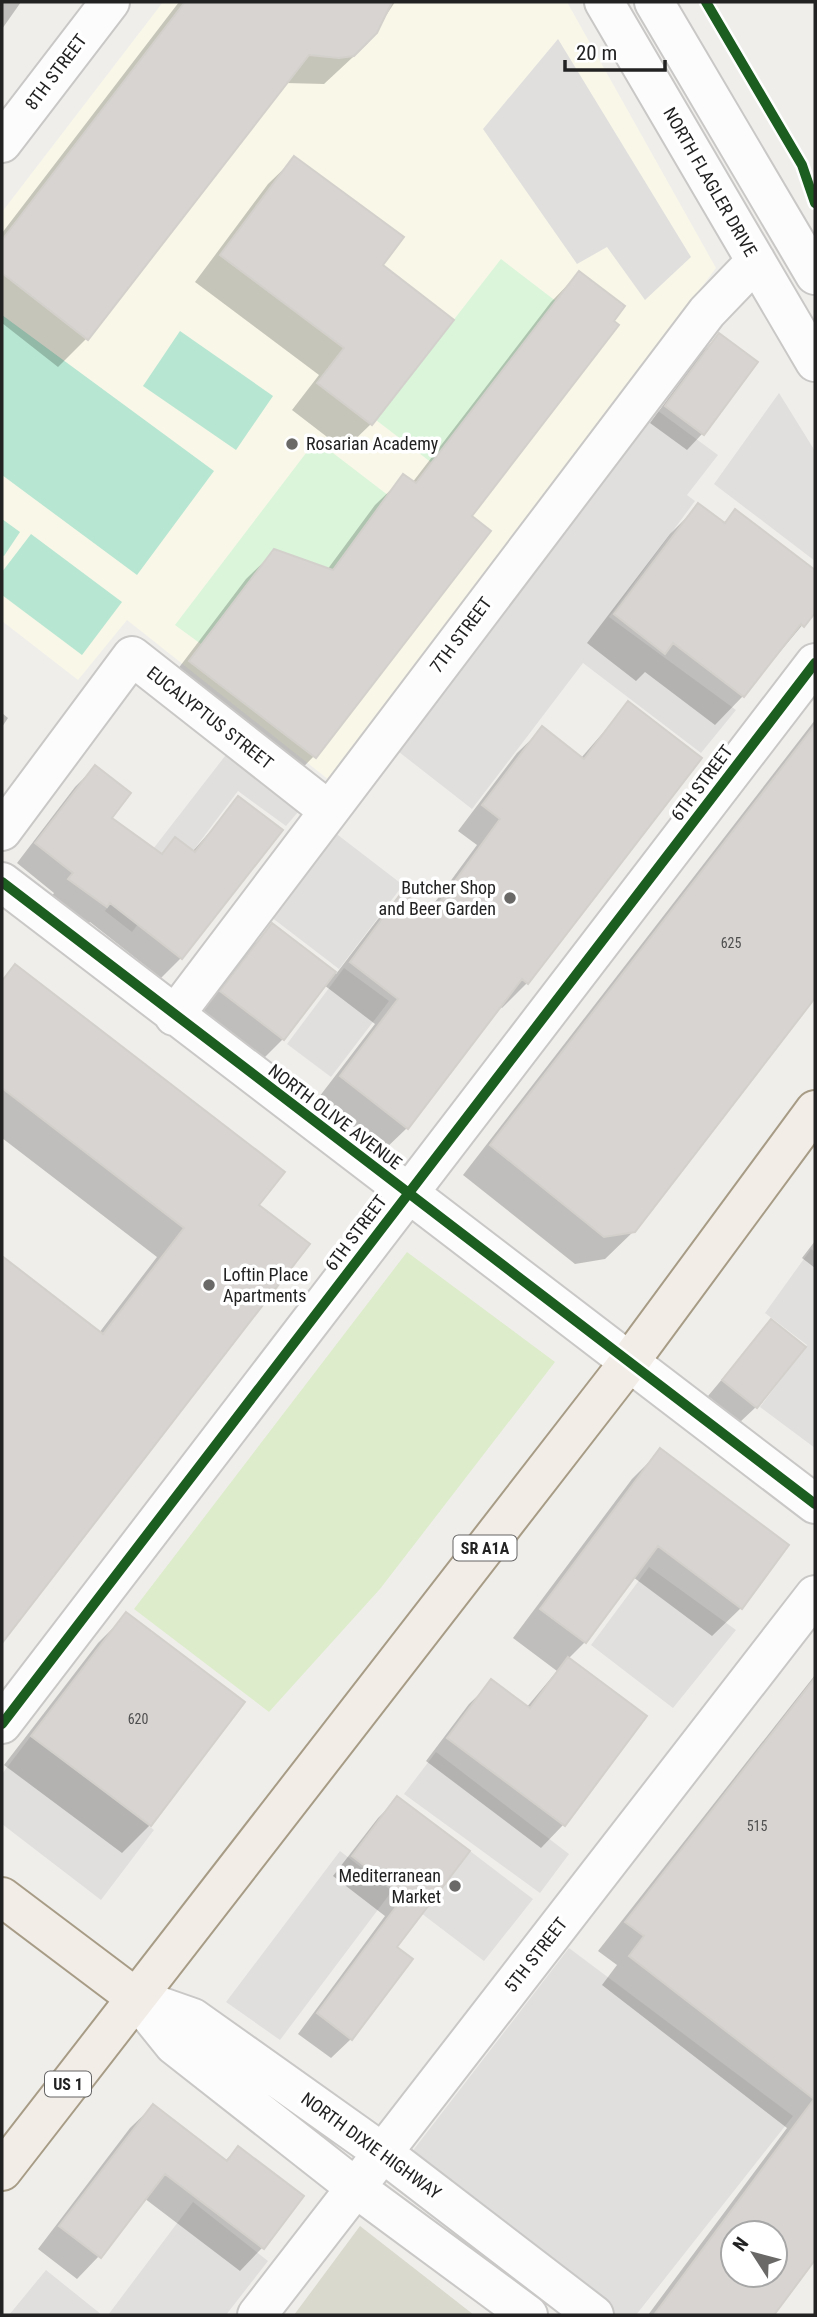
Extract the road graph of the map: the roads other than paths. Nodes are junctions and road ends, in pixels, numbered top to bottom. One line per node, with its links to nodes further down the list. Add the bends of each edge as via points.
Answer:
1 (110, 2): 4 (street, 8TH STREET)
2 (604, 2): 5 (street, NORTH FLAGLER DRIVE)
3 (653, 2): 6 (street)
4 (2, 143)
5 (756, 261): 7 (street, NORTH FLAGLER DRIVE); 9 (street, 7TH STREET, via 707,312)
6 (815, 275)
7 (815, 362)
8 (815, 663): 14 (street, 6TH STREET)
9 (328, 810): 10 (street, EUCALYPTUS STREET, via 132,656); 12 (street, 7TH STREET)
10 (2, 831)
11 (2, 882): 12 (street, NORTH OLIVE AVENUE)
12 (174, 1016): 14 (street, NORTH OLIVE AVENUE)
13 (815, 1110): 15 (main road, SR A1A)
14 (408, 1194): 15 (street, NORTH OLIVE AVENUE); 18 (street, 6TH STREET)
15 (630, 1361): 16 (street, NORTH OLIVE AVENUE); 20 (main road, SR A1A)
16 (815, 1504)
17 (815, 1595): 21 (street, 5TH STREET)
18 (2, 1724)
19 (2, 1897): 20 (main road, NORTH DIXIE HIGHWAY)
20 (136, 1998): 21 (street, NORTH DIXIE HIGHWAY, via 193,2018); 22 (main road, US 1); 23 (street, NORTH DIXIE HIGHWAY, via 174,2045)
21 (383, 2153): 23 (street, 5TH STREET); 26 (street, NORTH DIXIE HIGHWAY)
22 (2, 2171)
23 (356, 2189): 24 (street, 5TH STREET); 25 (street, NORTH DIXIE HIGHWAY)
24 (257, 2315)
25 (528, 2315)
26 (594, 2315)

